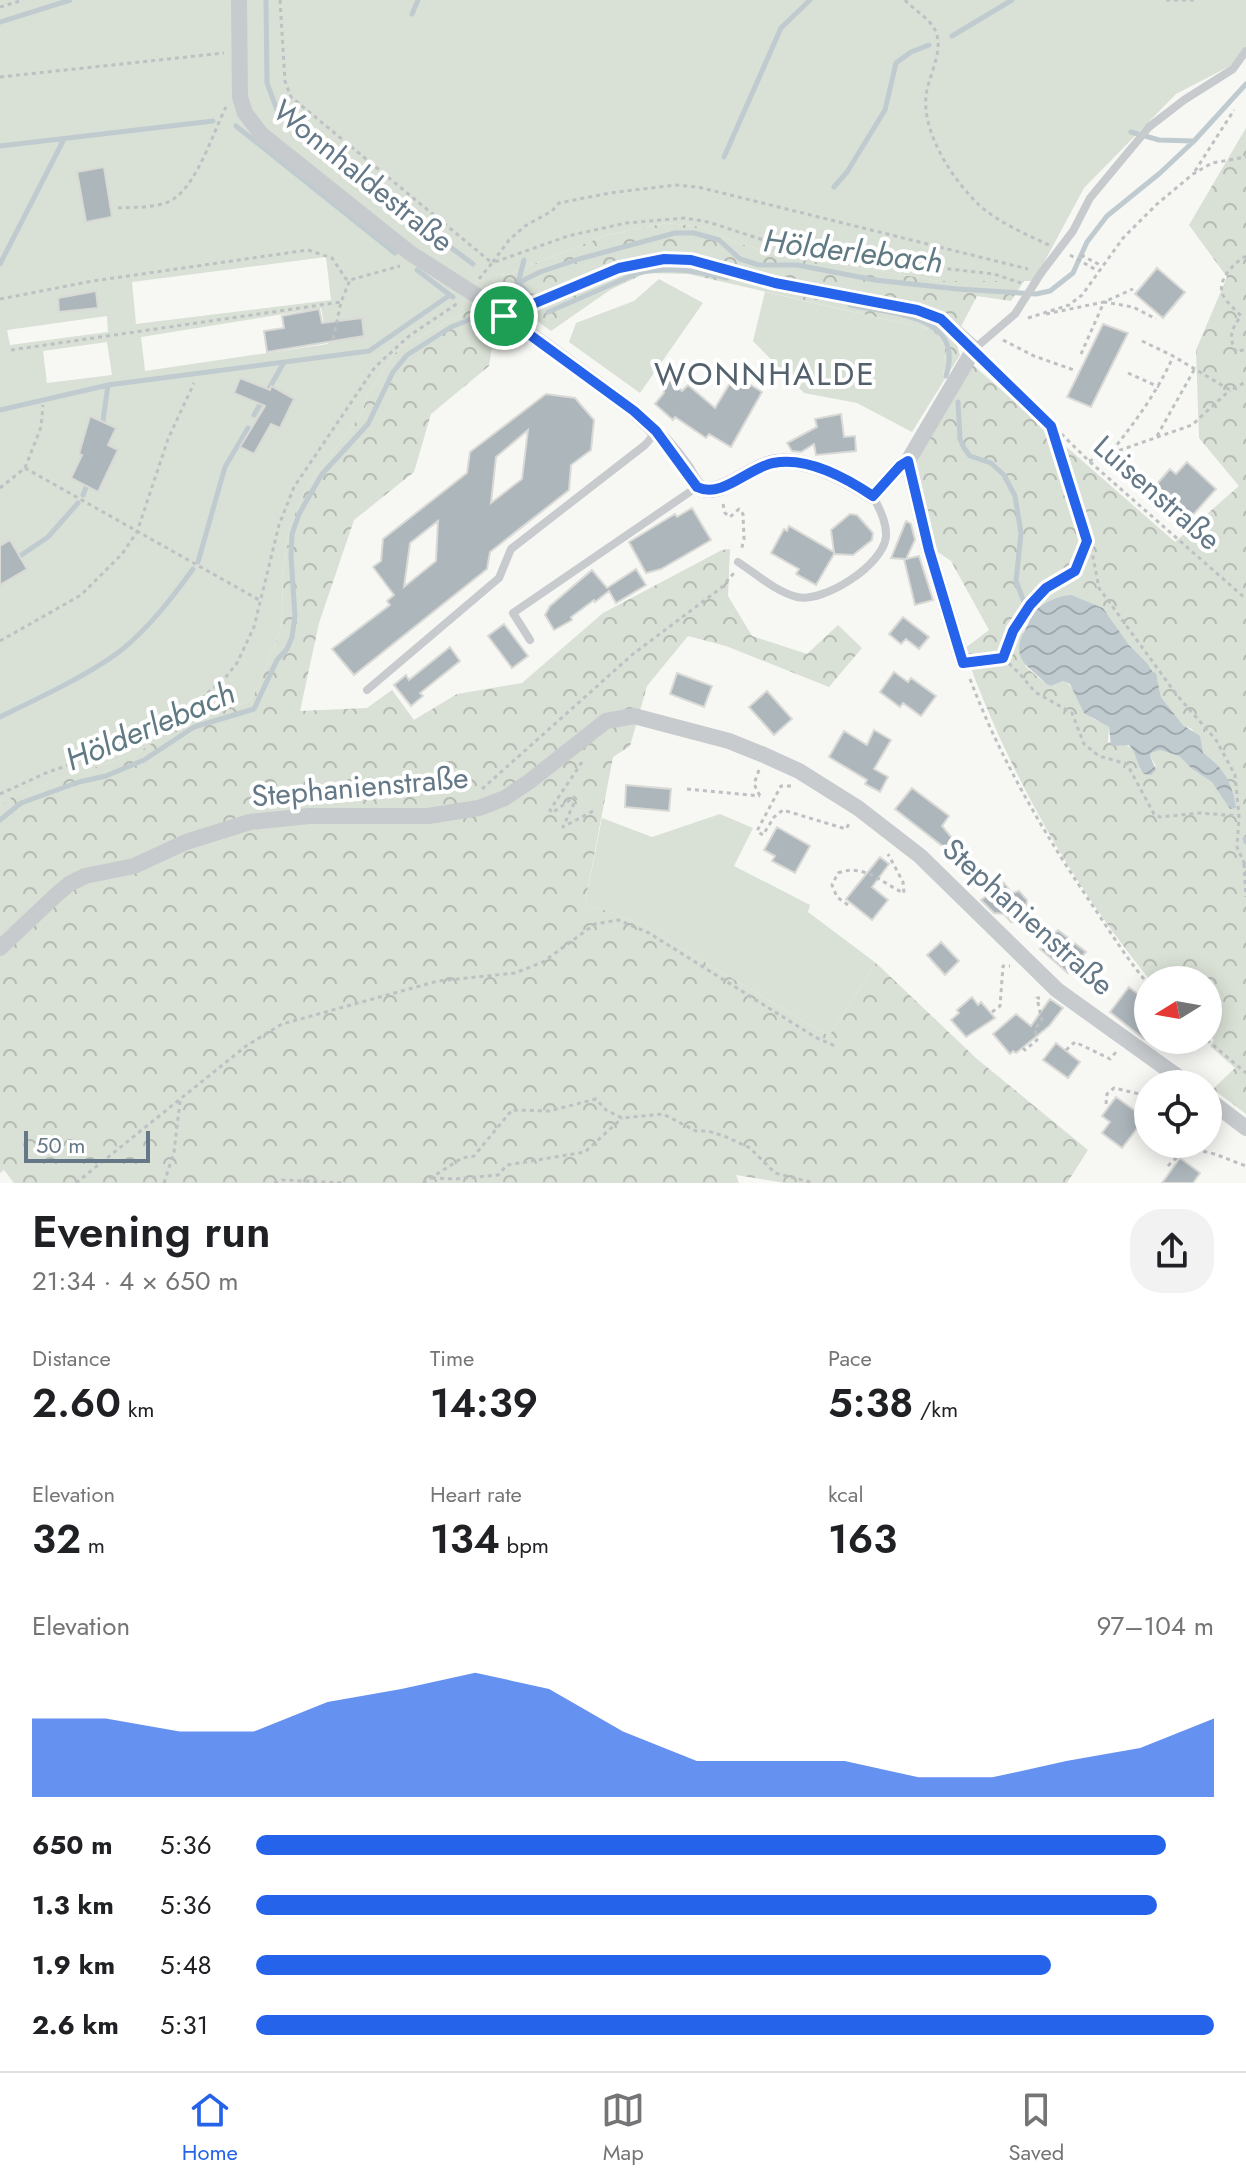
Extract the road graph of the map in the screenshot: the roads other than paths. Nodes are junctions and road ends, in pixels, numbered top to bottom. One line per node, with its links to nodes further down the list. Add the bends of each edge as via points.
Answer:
1 (239, 0): 3 (street, Wonnhaldestraße, via 240,97 261,134 410,253 476,291)
2 (1246, 51): 4 (lane, via 1233,69 1149,127 1090,198 1015,314)
3 (502, 315): 4 (street, via 619,268 691,260 775,283 917,310 941,319); 5 (street, Wonnhaldestraße)
4 (974, 349): 6 (street)
5 (656, 431): 7 (street, Wonnhaldestraße); 12 (lane, via 511,549 499,578)
6 (908, 461): 8 (street); 11 (street)
7 (697, 487): 8 (street, via 712,491 756,468 790,462 829,472); 10 (lane, via 513,613)
8 (873, 496): 9 (lane, via 885,524 881,550 829,592 797,597)
9 (737, 564)
10 (530, 640)
11 (963, 663)
12 (367, 690)
13 (0, 948): 14 (street, Stephanienstraße, via 69,884 85,876 134,866 250,822 309,816 428,816 479,808 530,781 606,721 634,716 764,755 858,808 920,856 1057,990)
14 (1168, 1070)
15 (1222, 1110): 16 (street)
16 (1246, 1128)

